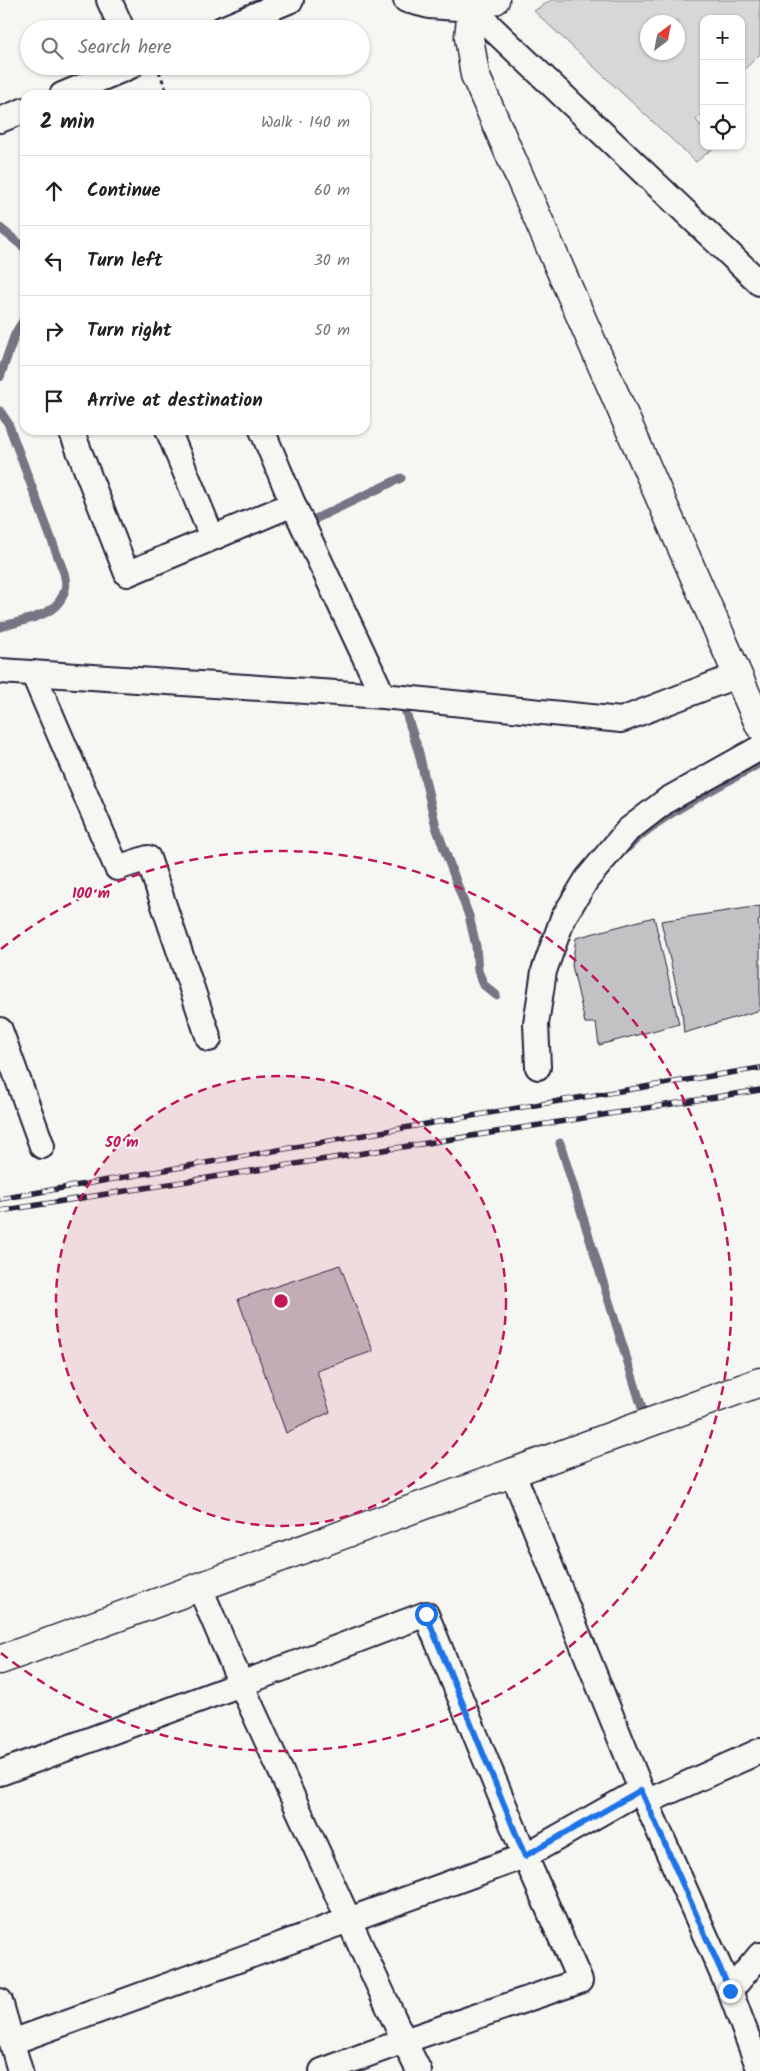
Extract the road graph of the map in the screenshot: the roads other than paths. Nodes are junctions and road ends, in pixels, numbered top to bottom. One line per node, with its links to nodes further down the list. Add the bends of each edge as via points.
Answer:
1 (109, 0): 5 (street)
2 (291, 0): 6 (street)
3 (406, 0): 4 (street, via 428,6)
4 (478, 3): 11 (street); 19 (street, via 469,37 475,74)
5 (118, 20)
6 (243, 20)
7 (110, 75): 8 (street)
8 (74, 90)
9 (20, 112): 10 (street)
10 (0, 120)
11 (760, 283)
12 (73, 435): 16 (street, via 127,574)
13 (170, 435): 16 (street)
14 (264, 435): 15 (street)
15 (292, 504): 16 (street); 20 (street)
16 (212, 537)
17 (0, 671): 18 (street)
18 (33, 673): 20 (street); 24 (street, via 117,868 148,858)
19 (738, 674): 20 (street, via 621,720); 21 (street)
20 (383, 696)
21 (760, 726)
22 (760, 748): 25 (street, via 667,800 628,830 587,879 563,918 544,971 536,1024)
23 (0, 1030): 26 (street)
24 (209, 1039)
25 (538, 1067)
26 (42, 1146)
27 (760, 1382): 28 (street)
28 (512, 1471): 29 (street); 34 (street)
29 (200, 1588): 30 (street); 31 (street)
30 (0, 1660)
31 (241, 1684): 33 (street); 35 (street, via 426,1614); 36 (street)
32 (760, 1751): 34 (street)
33 (0, 1773)
34 (644, 1796): 35 (street); 38 (street)
35 (525, 1856): 36 (street); 40 (street, via 580,1981)
36 (348, 1920): 40 (street); 41 (street)
37 (760, 1955): 38 (street)
38 (730, 1991): 42 (street)
39 (0, 2001): 41 (street)
40 (404, 2041): 44 (street); 45 (street)
41 (12, 2042): 43 (street)
42 (752, 2069)
43 (20, 2071)
44 (322, 2071)
45 (419, 2071)

